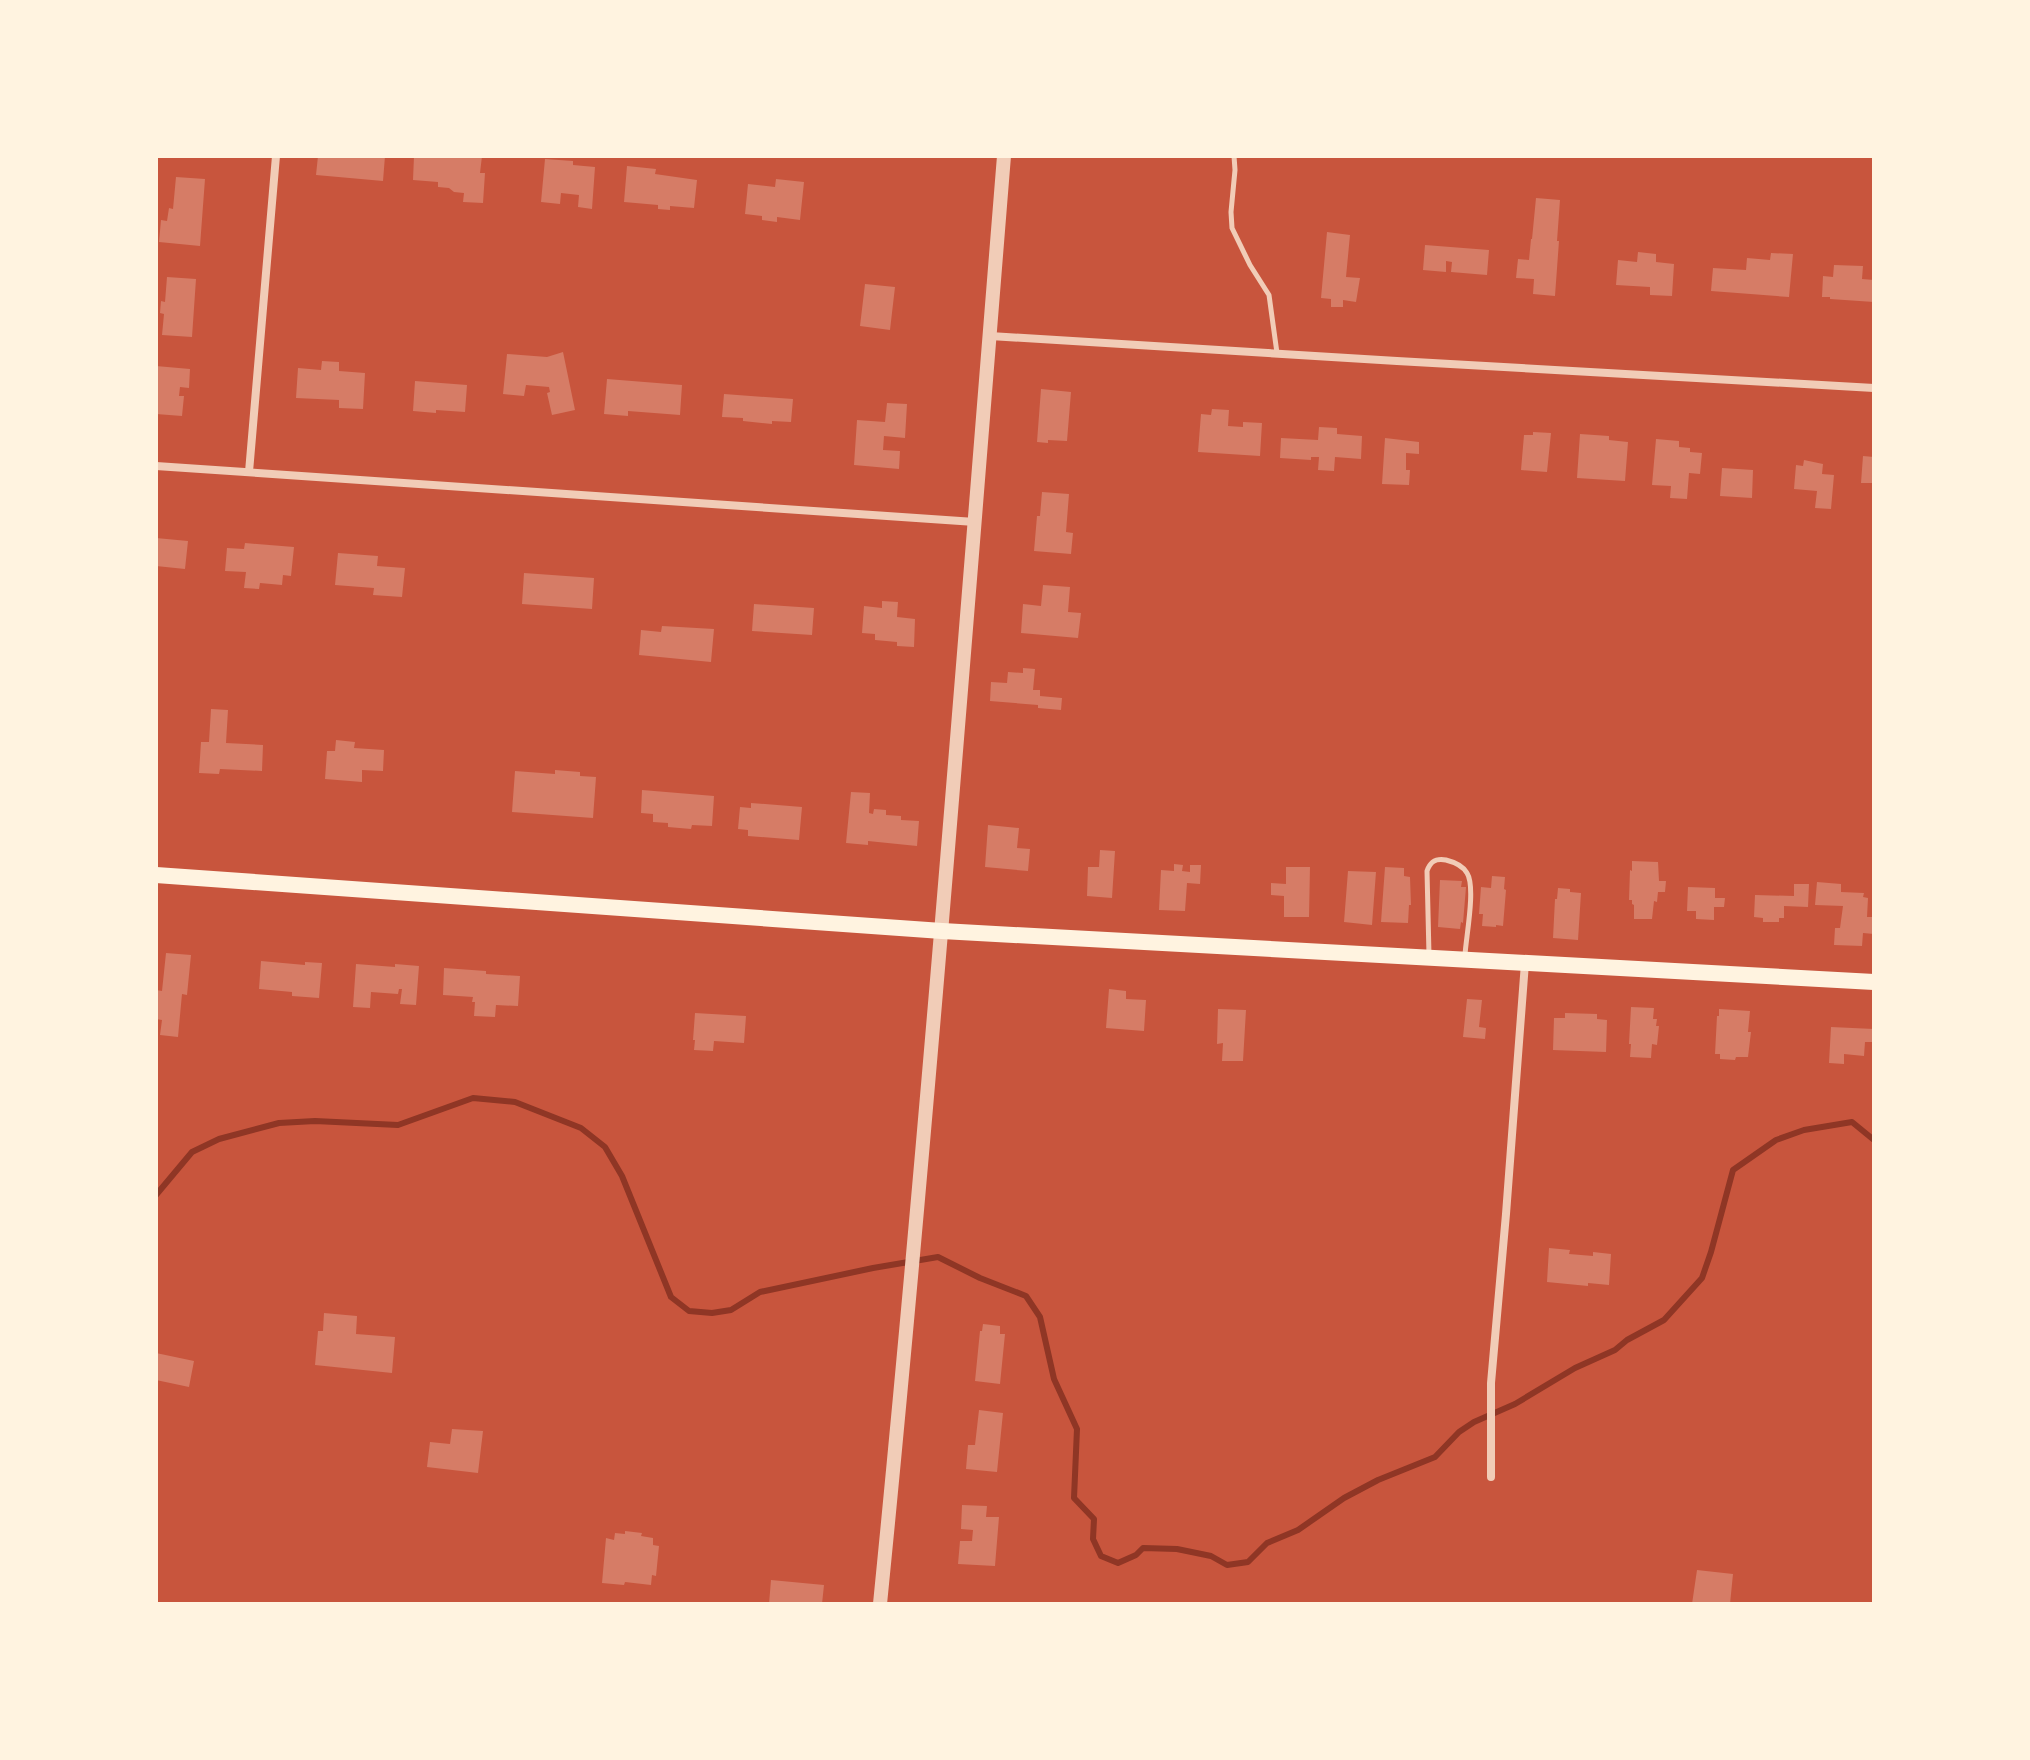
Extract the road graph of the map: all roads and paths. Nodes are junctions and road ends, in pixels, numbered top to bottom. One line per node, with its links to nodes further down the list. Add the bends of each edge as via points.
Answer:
1 (276, 156): 8 (street)
2 (1004, 156): 4 (street)
3 (1234, 156): 5 (lane, via 1232,228 1269,295)
4 (990, 336): 5 (street); 9 (street)
5 (1277, 354): 6 (street)
6 (1874, 388)
7 (156, 466): 8 (street)
8 (249, 472): 9 (street)
9 (975, 522): 11 (street)
10 (156, 875): 11 (main road)
11 (942, 931): 12 (main road); 17 (street)
12 (1429, 958): 13 (main road); 13 (lane, via 1427,871 1438,859 1460,865 1470,882)
13 (1464, 960): 14 (main road)
14 (1525, 963): 15 (main road); 16 (street, via 1491,1383)
15 (1874, 982)
16 (1491, 1477)
17 (880, 1604)

